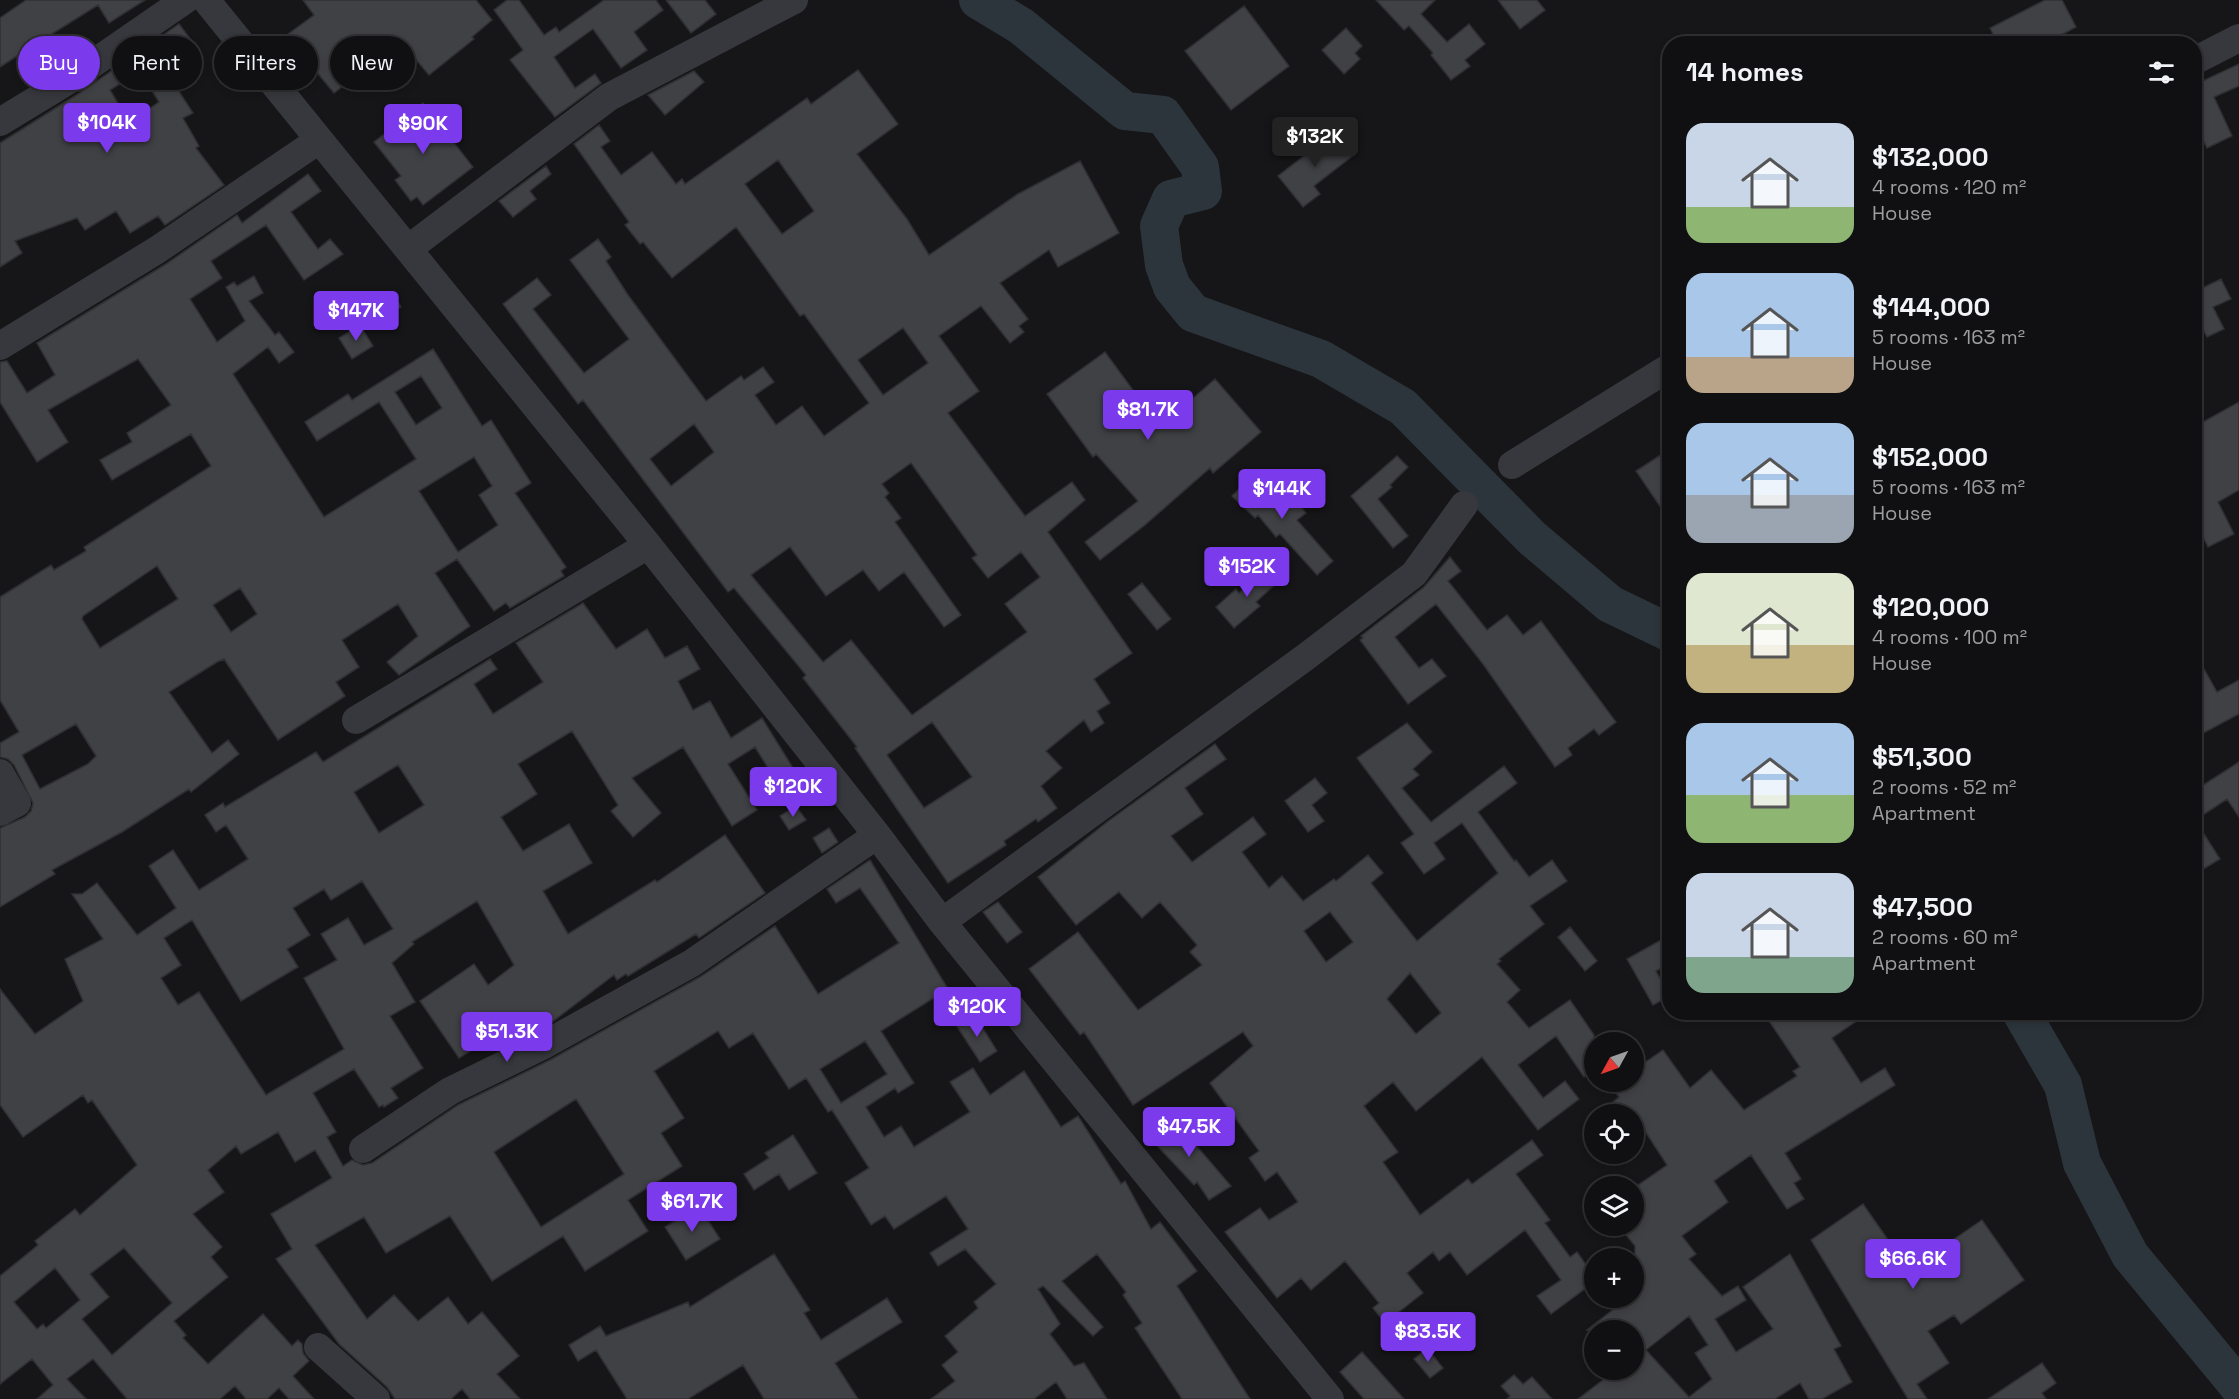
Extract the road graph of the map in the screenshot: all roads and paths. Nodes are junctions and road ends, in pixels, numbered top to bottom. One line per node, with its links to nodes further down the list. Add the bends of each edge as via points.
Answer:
1 (185, 0): 6 (street)
2 (206, 0): 7 (street)
3 (795, 0): 8 (street, via 609,98)
4 (2239, 38): 5 (street)
5 (2202, 57)
6 (0, 122)
7 (319, 140): 8 (street); 9 (street, via 157,250)
8 (408, 249): 13 (street)
9 (0, 346)
10 (1662, 372): 11 (street)
11 (1512, 465)
12 (1464, 506): 18 (street, via 1414,574)
13 (648, 546): 14 (street); 17 (street)
14 (356, 720)
15 (0, 773): 16 (street, via 17,803)
16 (0, 812)
17 (877, 835): 18 (street); 19 (street, via 692,963 542,1046 450,1091)
18 (942, 922): 22 (street)
19 (363, 1149)
20 (318, 1347): 21 (street)
21 (376, 1399)
22 (1330, 1399)

